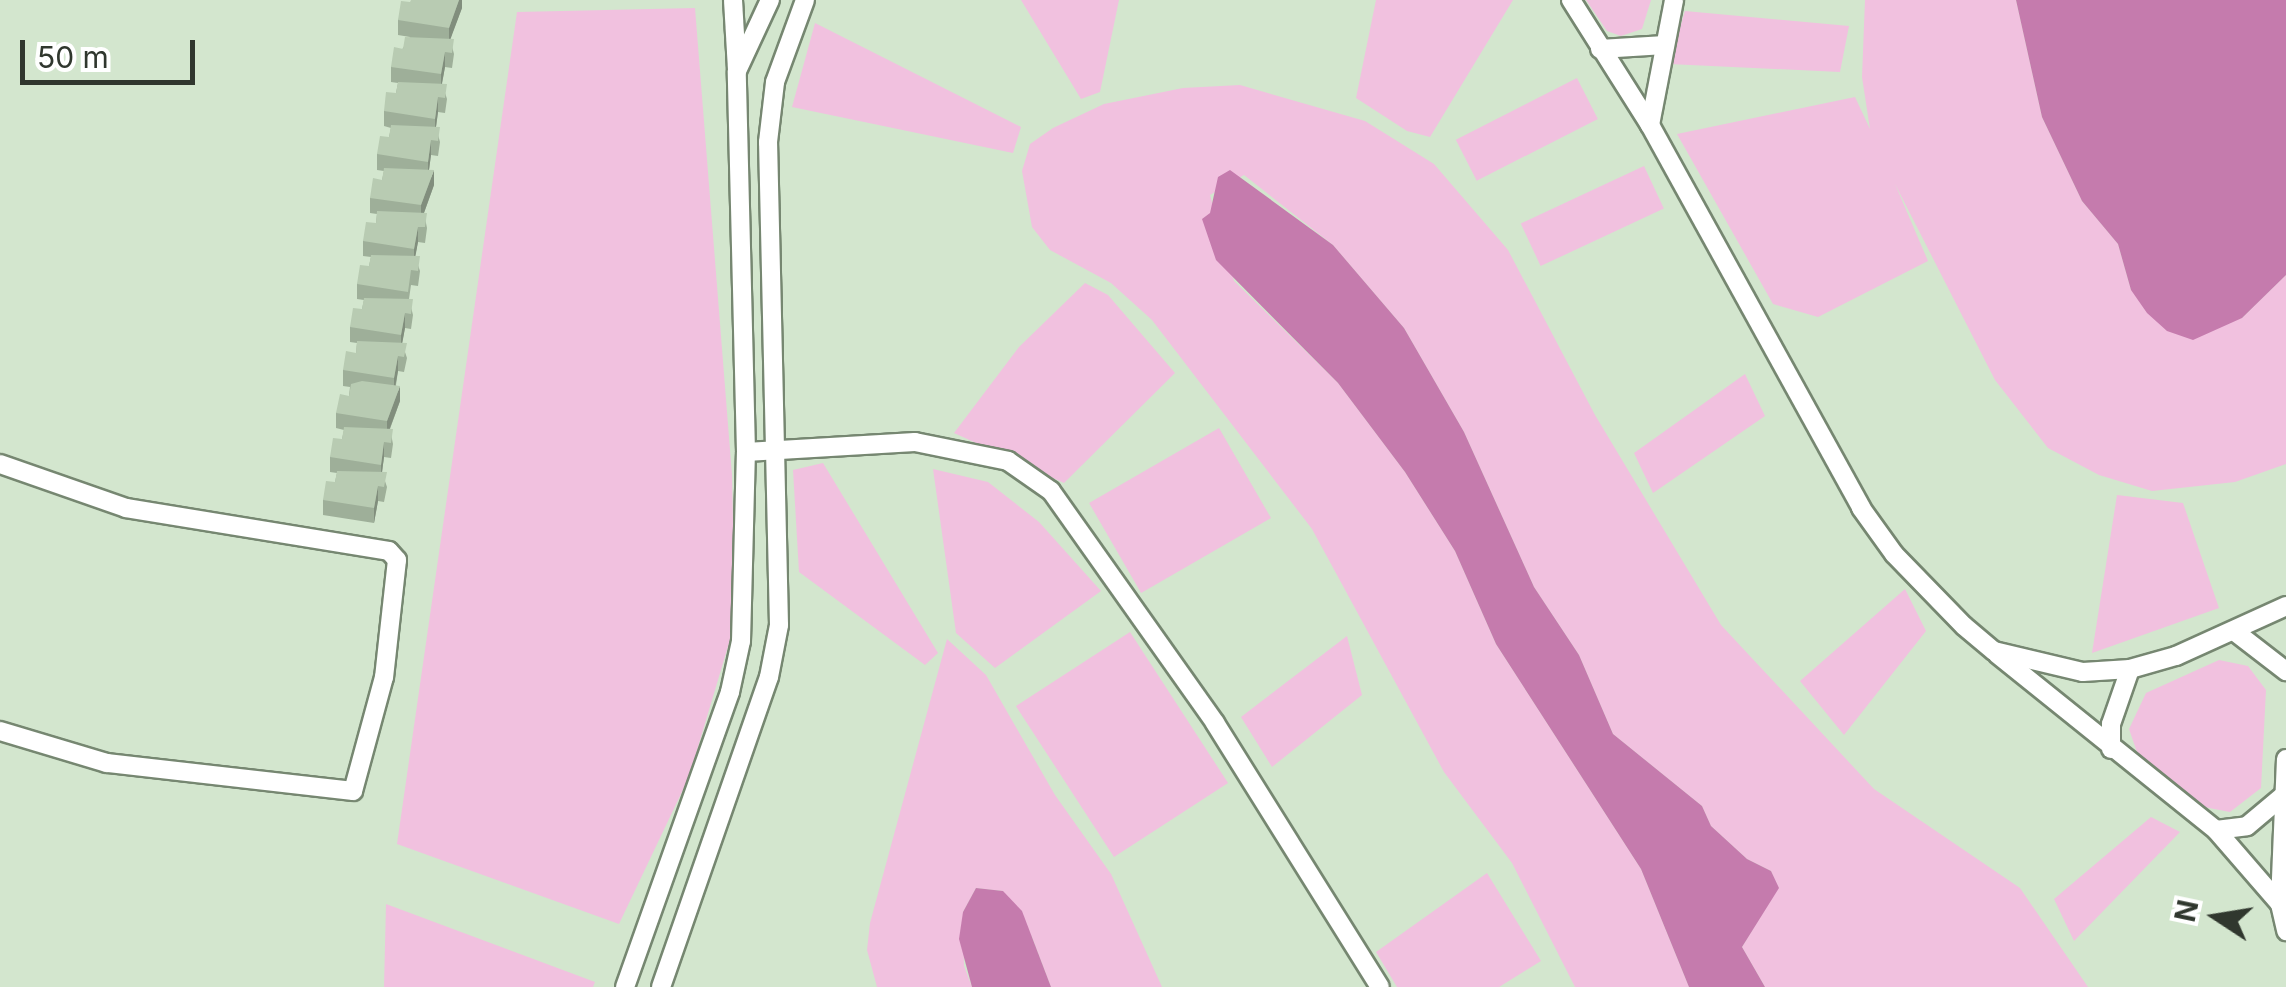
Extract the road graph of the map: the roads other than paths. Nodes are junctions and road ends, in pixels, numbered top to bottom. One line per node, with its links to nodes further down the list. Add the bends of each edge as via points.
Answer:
1 (733, 0): 8 (street)
2 (770, 0): 8 (street)
3 (805, 0): 10 (street, via 775,82 768,142)
4 (1571, 0): 7 (street)
5 (1674, 0): 6 (street)
6 (1664, 45): 7 (street); 9 (street)
7 (1600, 48): 9 (street)
8 (737, 71): 11 (street)
9 (1650, 125): 15 (street, via 1861,508 1894,554)
10 (779, 446): 11 (street); 26 (street, via 783,582 770,677); 27 (street, via 916,442 963,448 1008,462 1052,490 1215,723)
11 (746, 452): 25 (street, via 746,589 730,692)
12 (0, 464): 18 (street, via 126,508 388,551 396,560 384,677 354,791 107,763)
13 (2286, 606): 14 (street)
14 (2234, 632): 16 (street); 17 (street)
15 (1994, 651): 16 (street, via 2084,672); 19 (street)
16 (2130, 668): 19 (street, via 2110,724)
17 (2286, 671)
18 (0, 731)
19 (2112, 749): 22 (street)
20 (2286, 759): 21 (street)
21 (2285, 794): 22 (street, via 2247,826); 23 (street)
22 (2216, 830): 23 (street)
23 (2280, 904): 24 (street)
24 (2286, 931)
25 (626, 987)
26 (661, 987)
27 (1380, 987)

